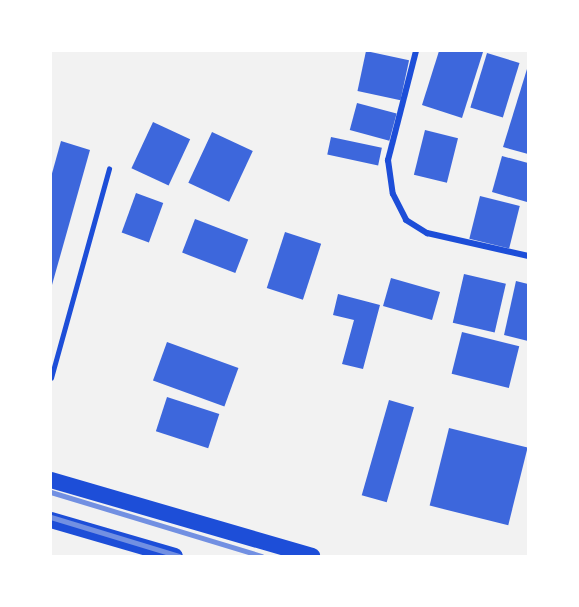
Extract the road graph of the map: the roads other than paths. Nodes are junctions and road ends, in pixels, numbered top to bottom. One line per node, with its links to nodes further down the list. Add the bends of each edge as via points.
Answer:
1 (416, 51): 3 (street, via 388,160 393,194 406,220 427,233)
2 (109, 169): 4 (lane)
3 (528, 256)
4 (51, 378)
5 (51, 480): 8 (highway)
6 (51, 520): 7 (highway)
7 (175, 556)
8 (312, 556)

